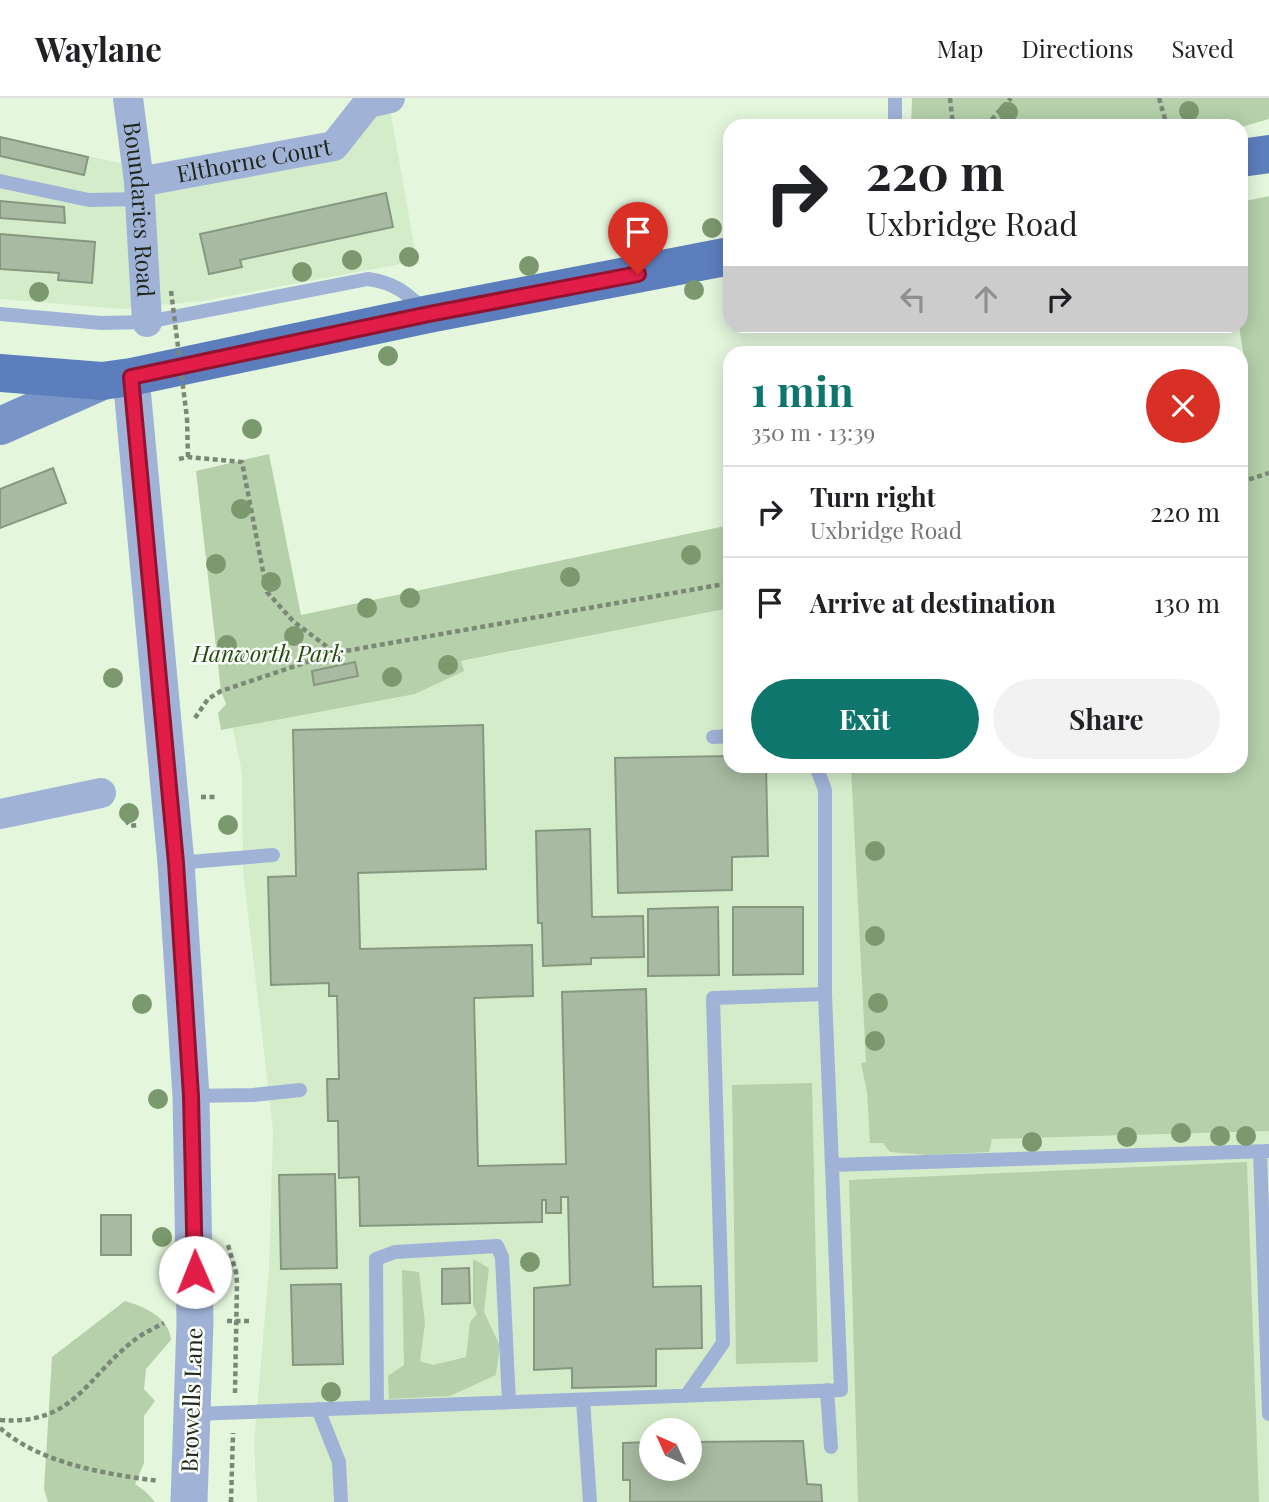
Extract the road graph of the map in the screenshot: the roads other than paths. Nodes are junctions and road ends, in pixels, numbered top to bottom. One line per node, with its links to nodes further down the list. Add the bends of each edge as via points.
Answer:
1 (128, 98): 8 (street, Boundaries Road)
2 (390, 98): 8 (street, Elthorne Court, via 368,103 334,146)
3 (895, 98): 4 (lane)
4 (895, 119)
5 (1269, 154): 6 (main road)
6 (1248, 157)
7 (0, 181): 8 (lane, via 89,200)
8 (140, 190): 12 (street, Boundaries Road)
9 (723, 257): 11 (main road)
10 (0, 314): 12 (lane)
11 (429, 314): 12 (lane, via 404,291 368,279); 14 (main road)
12 (147, 322)
13 (0, 373): 14 (main road)
14 (117, 379): 15 (main road); 22 (street, Browells Lane)
15 (0, 426)
16 (723, 736): 17 (lane)
17 (713, 737)
18 (819, 773): 23 (lane, via 825,790)
19 (111, 803): 20 (street)
20 (0, 814)
21 (273, 855): 22 (lane)
22 (176, 863): 25 (street, Browells Lane)
23 (825, 994): 27 (lane); 29 (lane, via 713,998 723,1343)
24 (300, 1090): 25 (lane)
25 (191, 1096): 34 (street, Browells Lane)
26 (1265, 1152): 27 (lane); 35 (lane)
27 (832, 1165): 28 (lane, via 841,1390)
28 (827, 1390): 29 (lane); 36 (lane)
29 (686, 1396): 30 (lane)
30 (583, 1400): 31 (lane); 39 (lane)
31 (509, 1402): 32 (lane); 32 (lane, via 502,1258 497,1246 396,1252 376,1259)
32 (377, 1407): 33 (lane)
33 (318, 1409): 34 (lane); 38 (lane, via 339,1462)
34 (192, 1414): 37 (street, Browells Lane)
35 (1269, 1414)
36 (831, 1447)
37 (189, 1493)
38 (341, 1502)
39 (590, 1502)

